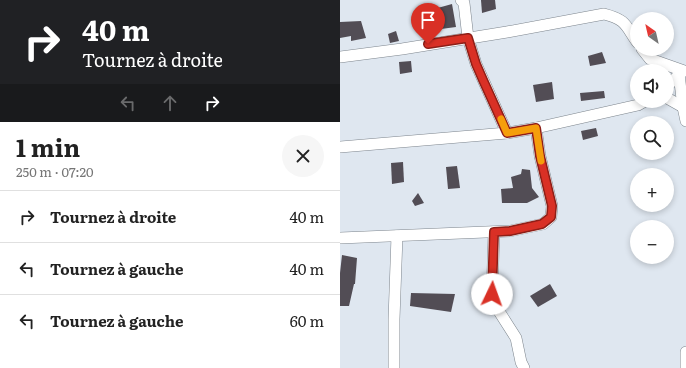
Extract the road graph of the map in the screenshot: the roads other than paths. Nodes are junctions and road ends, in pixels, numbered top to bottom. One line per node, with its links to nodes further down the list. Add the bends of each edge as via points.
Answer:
1 (461, 0): 3 (street, via 464,3)
2 (630, 31): 3 (street, via 617,17 604,14)
3 (468, 38): 5 (street); 13 (street, via 476,64)
4 (648, 56): 6 (street)
5 (340, 57)
6 (683, 72): 7 (street); 10 (street)
7 (674, 80)
8 (674, 102): 10 (street)
9 (630, 107): 12 (street)
10 (683, 107): 11 (street)
11 (686, 121)
12 (536, 128): 13 (street); 15 (street, via 552,206 551,217 542,224)
13 (507, 133): 14 (street)
14 (340, 147)
15 (494, 232): 16 (street); 20 (street, via 492,294 495,305 516,338)
16 (397, 236): 17 (street); 19 (street)
17 (340, 238)
18 (686, 352): 21 (street)
19 (394, 368)
20 (524, 368)
21 (686, 368)

